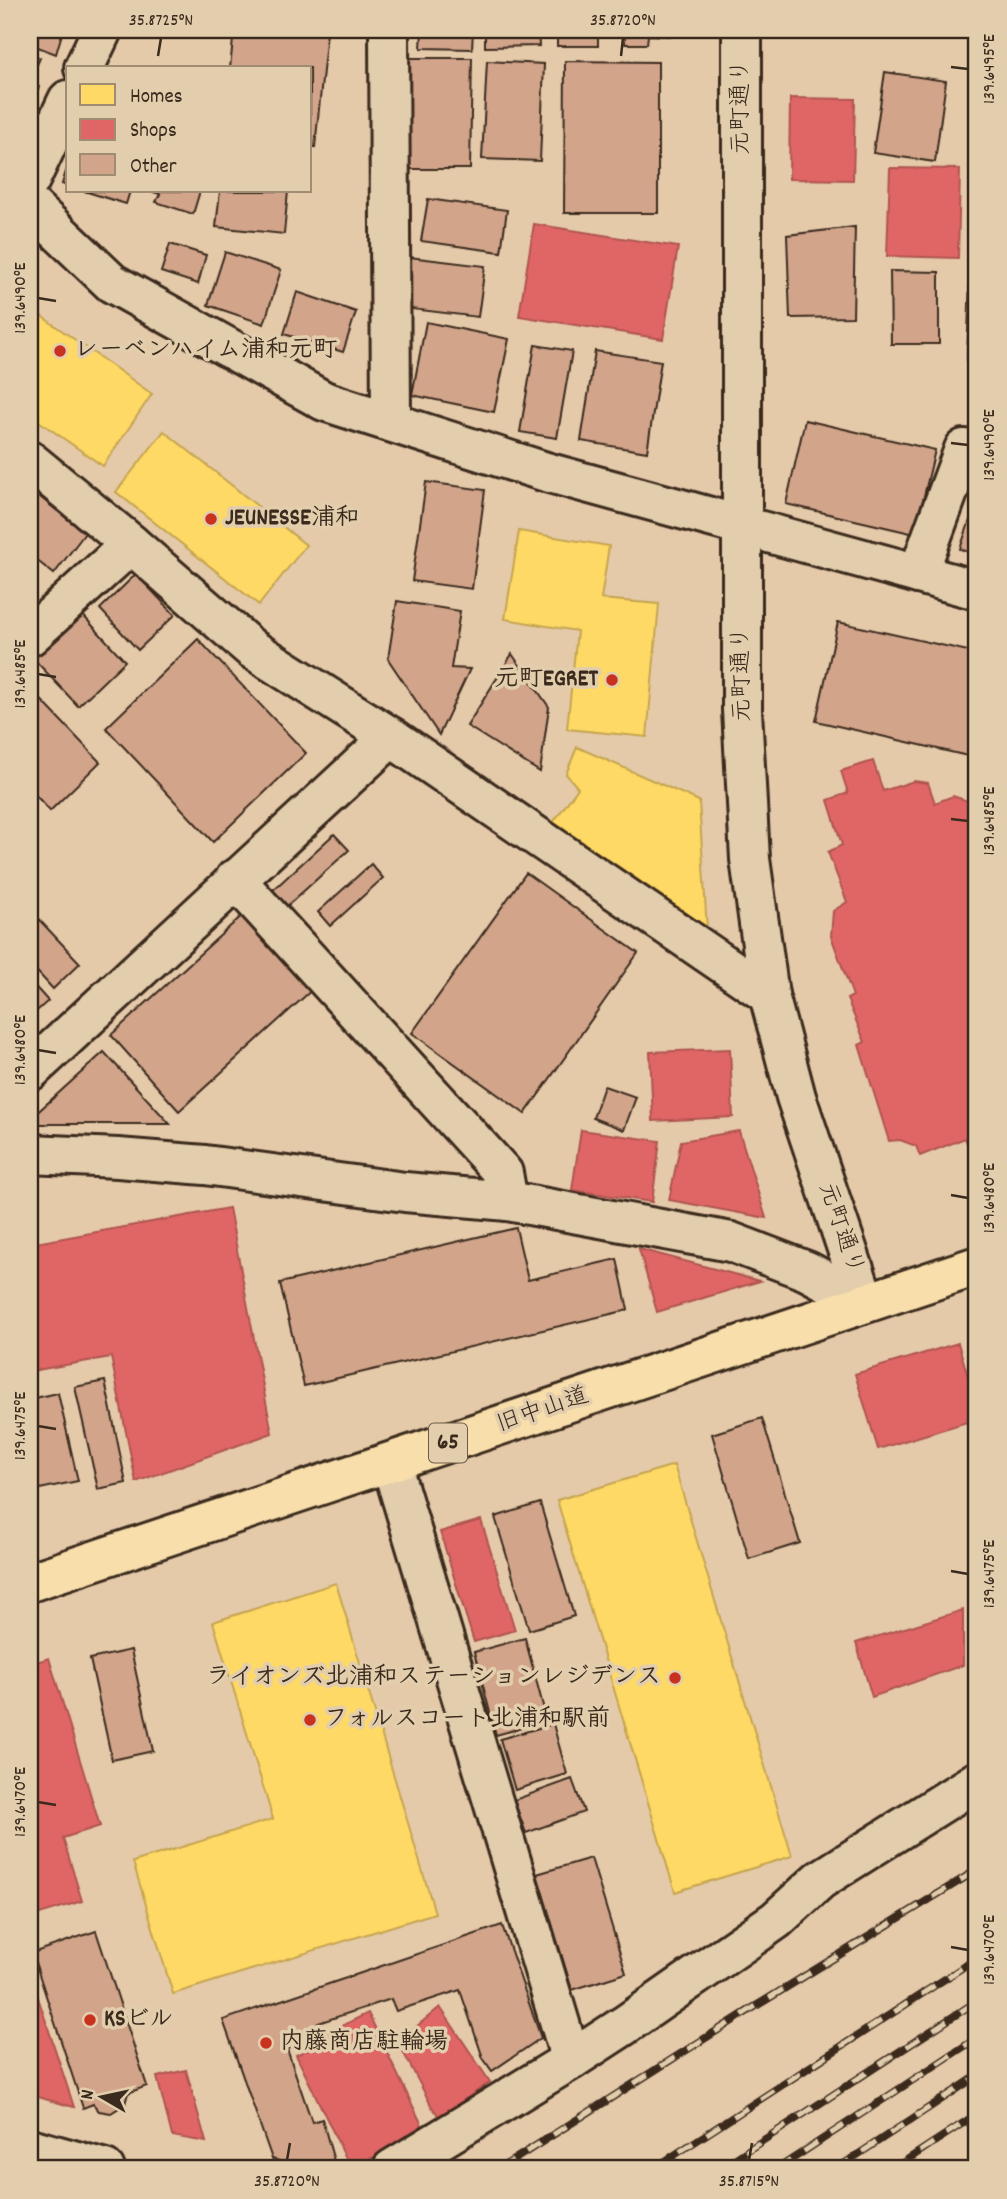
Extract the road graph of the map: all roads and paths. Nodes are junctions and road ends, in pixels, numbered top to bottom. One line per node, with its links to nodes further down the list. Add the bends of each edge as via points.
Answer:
1 (102, 30): 4 (street)
2 (389, 30): 8 (street)
3 (742, 30): 11 (street, 元町通り)
4 (85, 66)
5 (66, 104): 6 (street)
6 (30, 180)
7 (30, 205): 8 (street, via 112,283 324,401)
8 (391, 422): 11 (street)
9 (964, 449): 13 (street)
10 (30, 461): 12 (street)
11 (742, 527): 13 (street); 18 (street, 元町通り, via 750,859)
12 (131, 544): 15 (street); 16 (street, via 252,649)
13 (918, 574): 14 (street)
14 (977, 590)
15 (30, 636)
16 (391, 737): 17 (street); 18 (street)
17 (235, 879): 19 (street); 21 (street, via 503,1173)
18 (769, 995): 23 (street, 元町通り, via 796,1097)
19 (30, 1071)
20 (30, 1154): 21 (street, via 205,1166)
21 (508, 1201): 23 (street, via 731,1242 807,1270)
22 (977, 1266): 23 (main road, 旧中山道 / 65)
23 (865, 1302): 24 (main road, 旧中山道 / 65)
24 (391, 1463): 25 (main road, 旧中山道 / 65); 27 (street)
25 (30, 1582)
26 (977, 1781): 27 (street, via 820,1880 776,1920)
27 (571, 2060): 30 (street)
28 (30, 2148): 29 (street)
29 (105, 2169)
30 (392, 2169)

